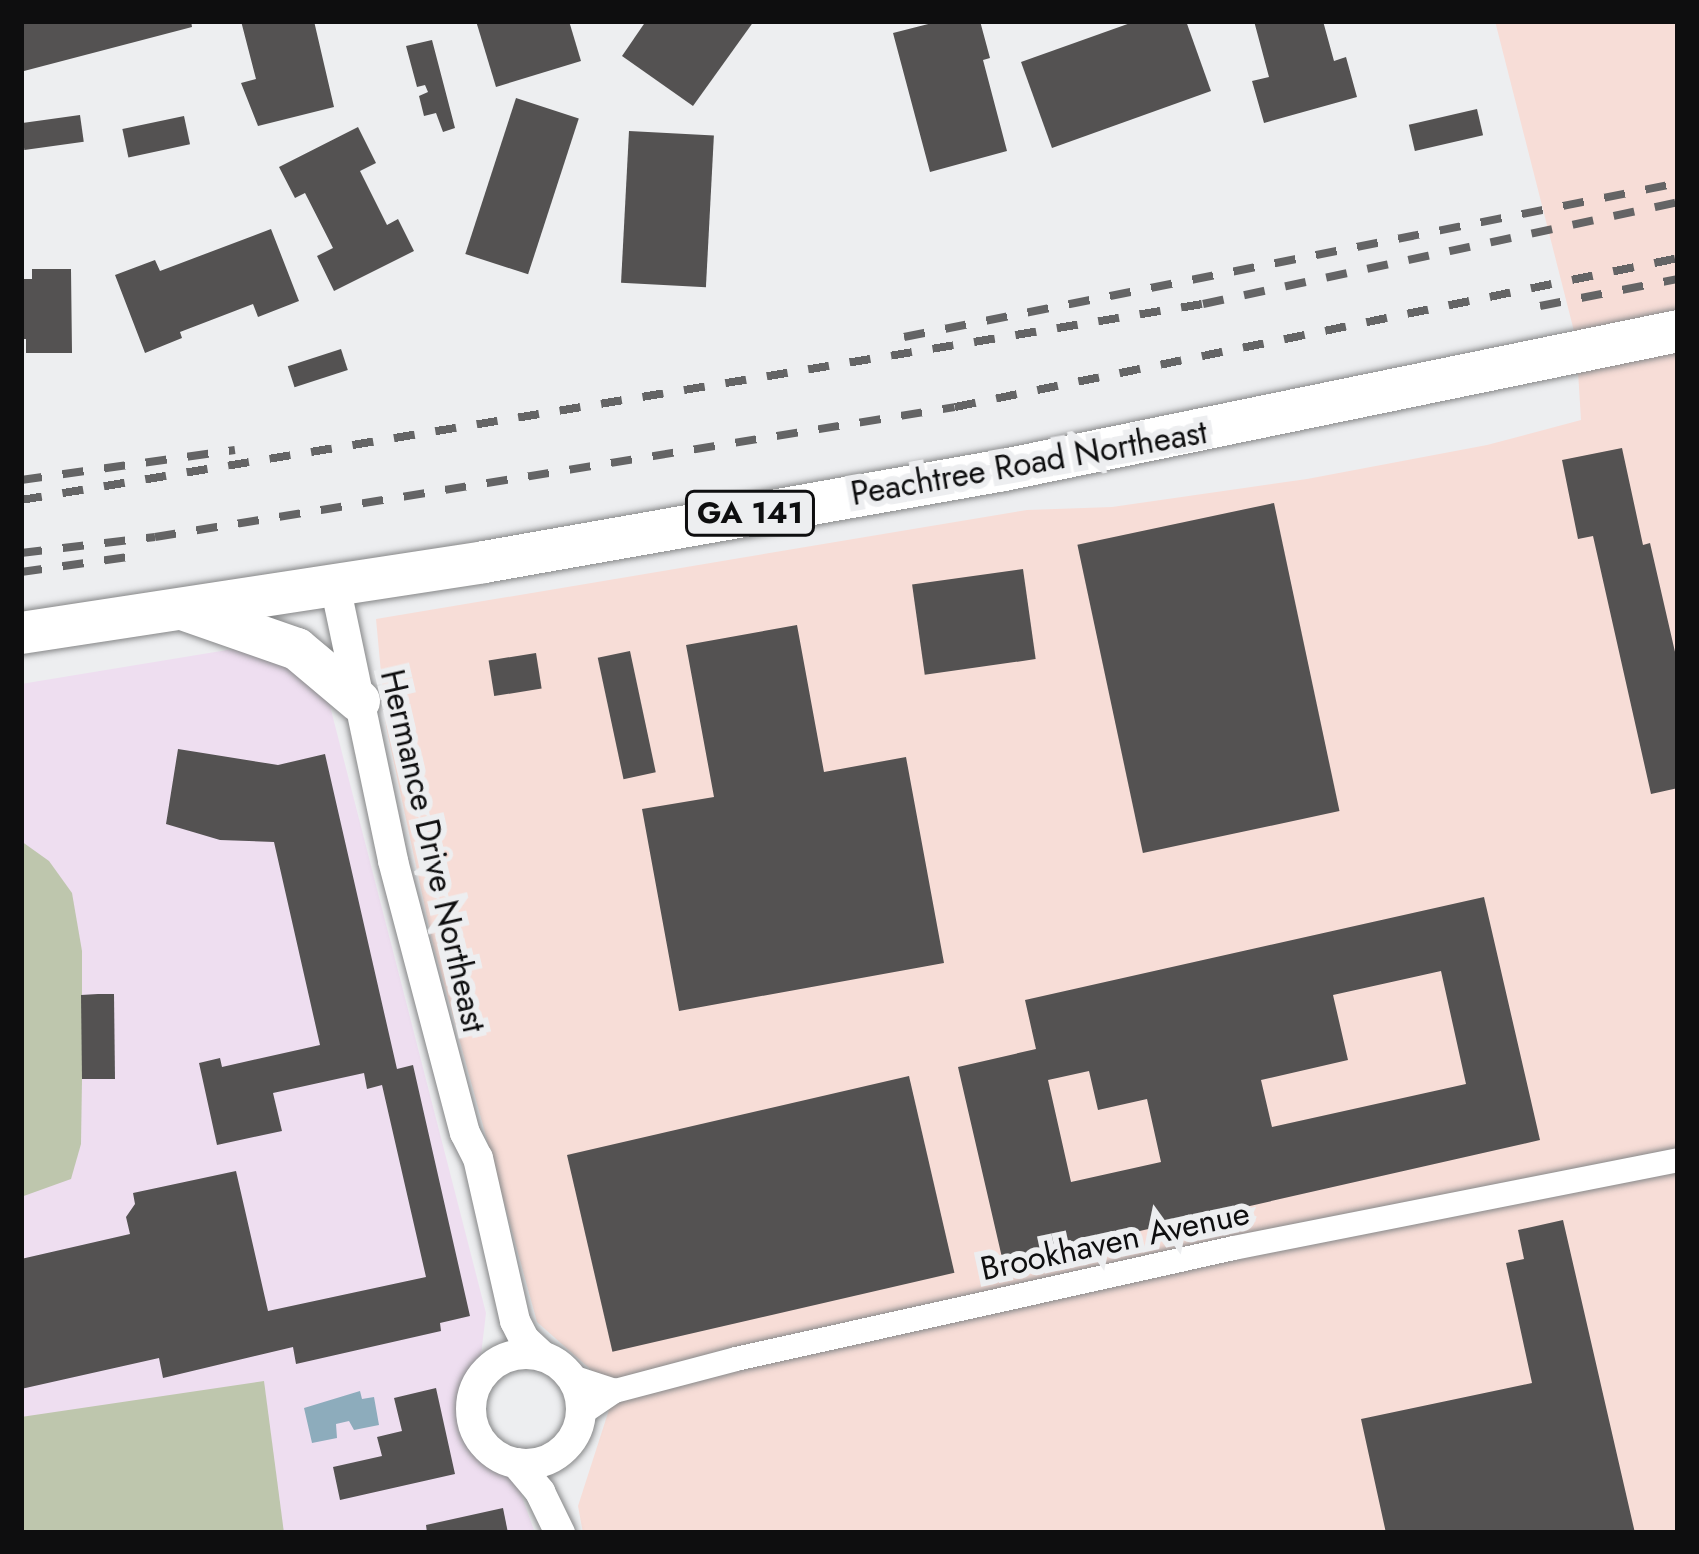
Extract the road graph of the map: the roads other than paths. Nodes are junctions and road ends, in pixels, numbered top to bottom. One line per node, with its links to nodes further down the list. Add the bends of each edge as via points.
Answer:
1 (1678, 331): 2 (highway, Peachtree Road Northeast / GA 141, via 1179,437)
2 (335, 585): 3 (highway, Peachtree Road Northeast / GA 141); 5 (street, Hermance Drive Northeast)
3 (181, 608): 4 (highway, Peachtree Road Northeast / GA 141); 5 (highway, via 298,649)
4 (21, 633)
5 (359, 701): 6 (street, Hermance Drive Northeast)
6 (465, 1133): 8 (street, Hermance Drive Northeast, via 478,1158 515,1321); 9 (street, Hermance Drive Northeast, via 463,1160 497,1324)
7 (1678, 1160): 11 (street, Brookhaven Avenue, via 1168,1262)
8 (542, 1355): 9 (street); 10 (street, Hermance Drive Northeast)
9 (491, 1366): 14 (street, Hermance Drive Northeast, via 472,1396 476,1431)
10 (572, 1377): 11 (street); 12 (street)
11 (616, 1391): 12 (street, Brookhaven Avenue)
12 (581, 1413): 13 (street, Hermance Drive Northeast)
13 (555, 1456): 14 (street); 15 (street, Hermance Drive Northeast)
14 (516, 1463): 15 (street, Hermance Drive Northeast)
15 (555, 1521)

